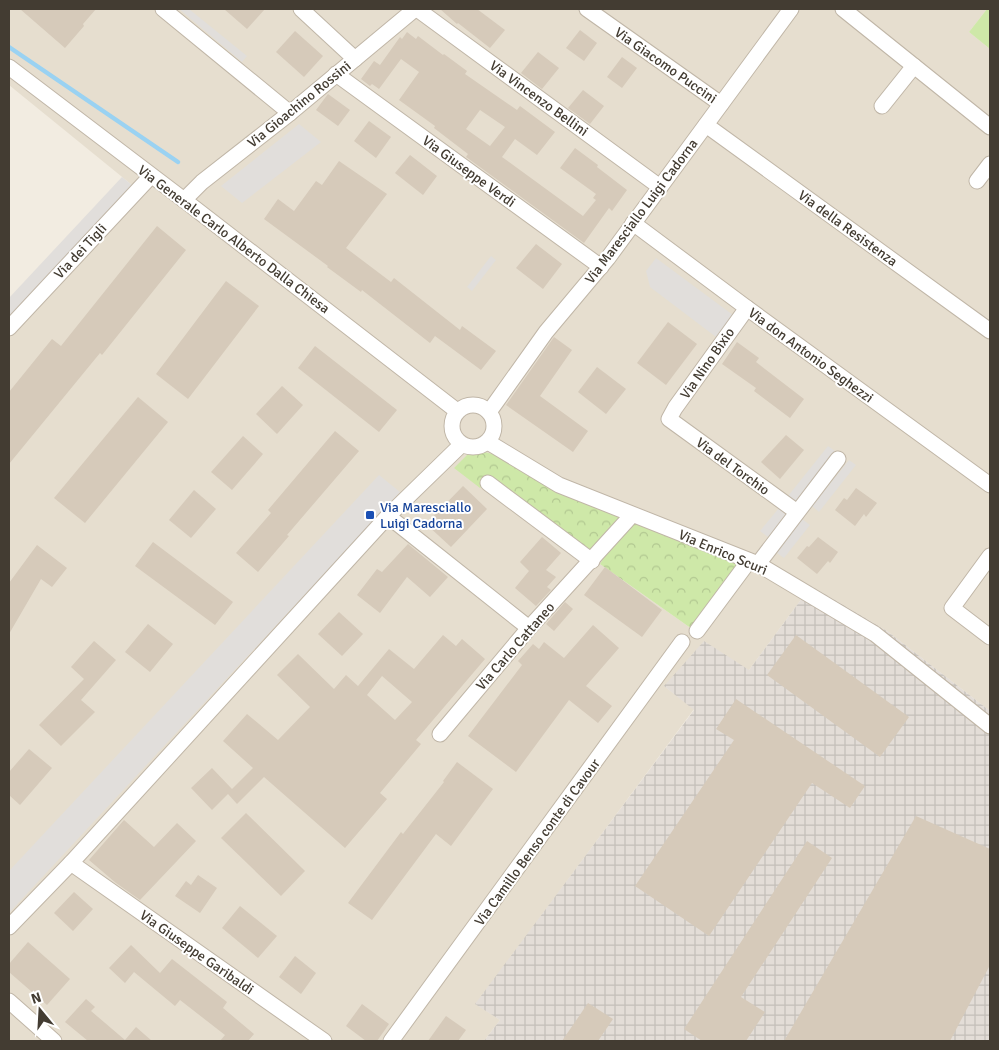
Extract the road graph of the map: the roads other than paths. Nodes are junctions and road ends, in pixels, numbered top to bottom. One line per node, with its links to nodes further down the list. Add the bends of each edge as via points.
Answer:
1 (163, 9): 13 (street)
2 (301, 9): 7 (street)
3 (416, 9): 7 (street, Via Gioachino Rossini); 19 (street, Via Vincenzo Bellini)
4 (586, 9): 11 (street, Via Giacomo Puccini)
5 (791, 9): 11 (street, Via Maresciallo Luigi Cadorna)
6 (843, 9): 8 (street)
7 (355, 59): 10 (street, Via Gioachino Rossini)
8 (914, 66): 12 (street); 15 (street)
9 (9, 67): 17 (street, Via Generale Carlo Alberto Dalla Chiesa)
10 (336, 74): 13 (street, Via Gioachino Rossini); 22 (street, Via Giuseppe Verdi)
11 (721, 104): 14 (street, Via Maresciallo Luigi Cadorna)
12 (882, 106)
13 (290, 113): 20 (street, Via Gioachino Rossini)
14 (706, 125): 19 (street, Via Maresciallo Luigi Cadorna); 25 (street, Via della Resistenza)
15 (990, 127)
16 (990, 164): 18 (street)
17 (152, 176): 20 (street, Via Generale Carlo Alberto Dalla Chiesa); 24 (street, Via dei Tigli)
18 (977, 181)
19 (660, 187): 21 (street, Via Maresciallo Luigi Cadorna)
20 (184, 200): 26 (street, Via Generale Carlo Alberto Dalla Chiesa)
21 (633, 223): 22 (street, Via Maresciallo Luigi Cadorna); 23 (street, Via don Antonio Seghezzi)
22 (601, 267): 27 (street, Via Maresciallo Luigi Cadorna, via 546,332)
23 (747, 308): 28 (street, Via Nino Bixio); 33 (street, Via don Antonio Seghezzi)
24 (9, 328)
25 (990, 331)
26 (457, 411): 27 (street, via 476,405); 30 (street, via 451,426)
27 (489, 412): 29 (street, via 494,430)
28 (670, 419): 34 (street, Via del Torchio)
29 (488, 442): 30 (street, via 477,448); 35 (street, Via Enrico Scuri, via 559,485)
30 (461, 445): 36 (street)
31 (838, 459): 34 (street)
32 (488, 483): 38 (street)
33 (990, 485)
34 (797, 512): 39 (street)
35 (632, 515): 38 (street, Via Carlo Cattaneo); 39 (street, Via Enrico Scuri)
36 (388, 516): 40 (street); 46 (street)
37 (990, 556): 42 (street, via 952,608)
38 (592, 560): 40 (street, Via Carlo Cattaneo)
39 (753, 563): 41 (street); 44 (street, Via Enrico Scuri, via 875,634)
40 (529, 628): 45 (street, Via Carlo Cattaneo)
41 (697, 631)
42 (990, 637)
43 (682, 642): 51 (street, Via Camillo Benso conte di Cavour)
44 (990, 726)
45 (440, 734)
46 (71, 863): 47 (street); 50 (street, Via Giuseppe Garibaldi)
47 (9, 927)
48 (9, 1001): 49 (street)
49 (54, 1041)
50 (324, 1041)
51 (391, 1041)

